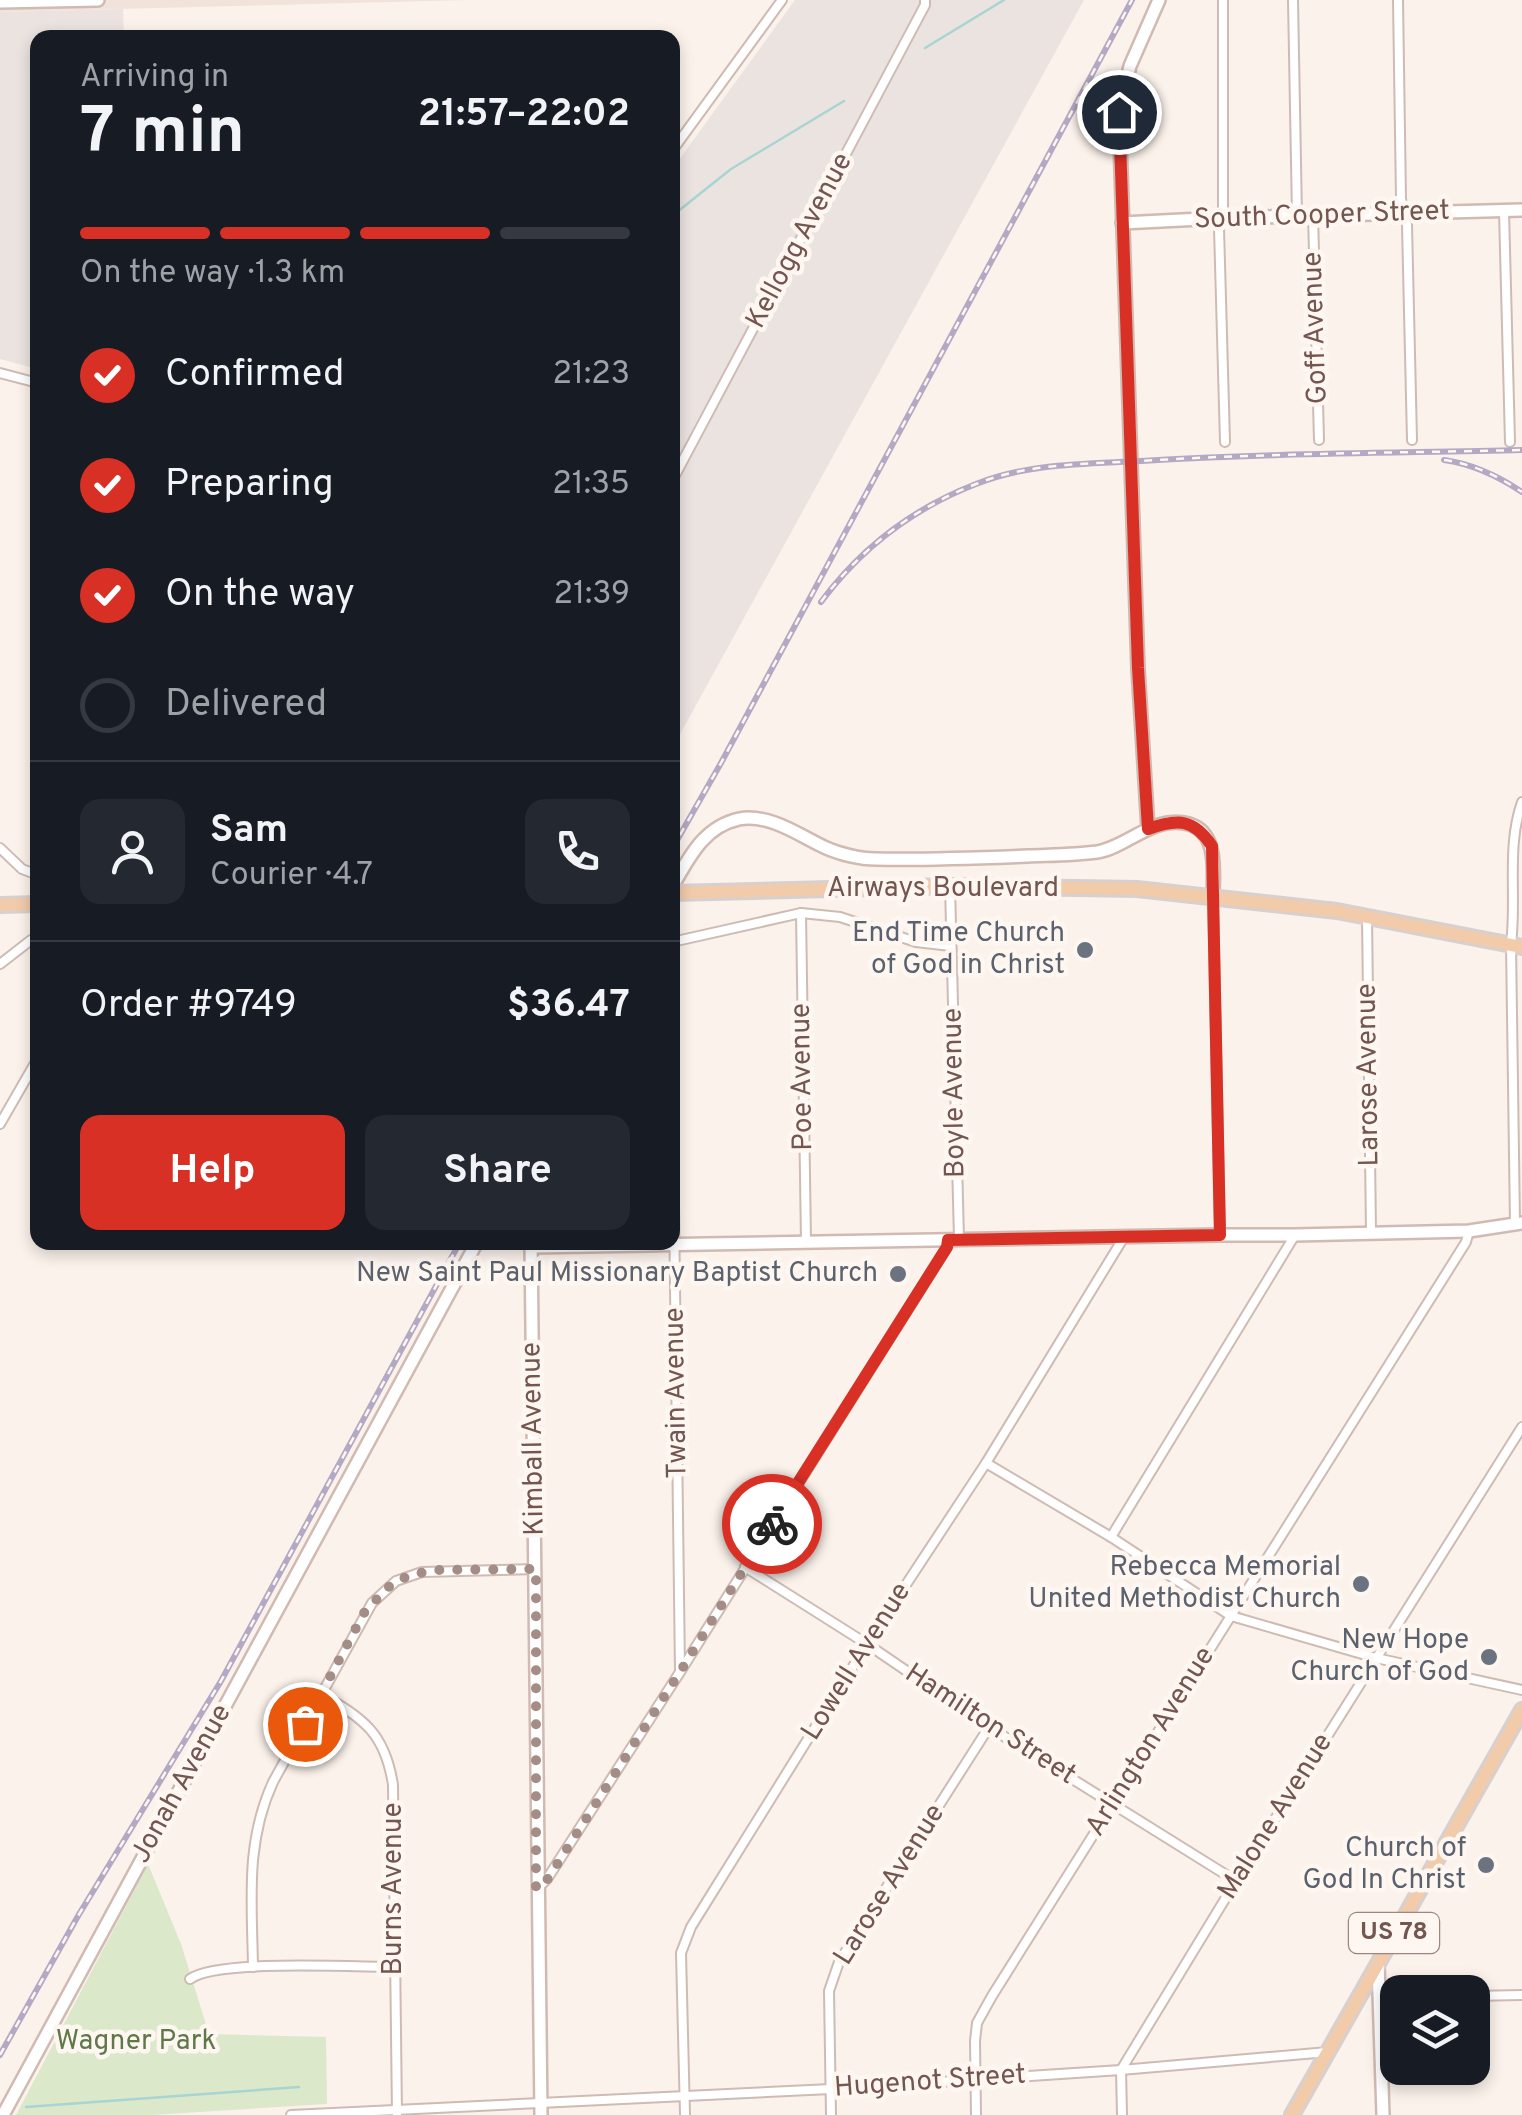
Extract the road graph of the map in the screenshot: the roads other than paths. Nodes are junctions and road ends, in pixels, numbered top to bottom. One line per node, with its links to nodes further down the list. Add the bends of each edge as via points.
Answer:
1 (98, 0): 8 (street)
2 (782, 0): 9 (street)
3 (925, 0): 23 (street, Kellogg Avenue)
4 (1159, 0): 16 (street, via 1130,66 1119,112)
5 (1223, 0): 15 (street)
6 (1293, 0): 13 (street, Goff Avenue)
7 (1398, 0): 12 (street)
8 (0, 2)
9 (680, 140)
10 (1504, 210): 11 (street, South Cooper Street); 12 (street, South Cooper Street); 22 (street)
11 (1522, 210)
12 (1404, 213): 14 (street, South Cooper Street); 20 (street)
13 (1297, 216): 14 (street, South Cooper Street); 15 (street, South Cooper Street)
14 (1313, 216): 19 (street, Goff Avenue)
15 (1221, 218): 16 (street, South Cooper Street); 21 (street)
16 (1122, 223): 25 (street)
17 (0, 374): 18 (street)
18 (30, 381)
19 (1320, 440)
20 (1412, 440)
21 (1225, 442)
22 (1510, 442)
23 (680, 466)
24 (1522, 802): 39 (street, via 1515,823)
25 (1148, 829): 28 (street, Airways Boulevard, via 1094,852 870,859 771,822 742,818 698,844); 31 (street, Airways Boulevard, via 1183,823 1202,832 1212,846)
26 (0, 848): 27 (street)
27 (30, 872)
28 (680, 882)
29 (950, 886): 30 (main road, Airways Boulevard); 31 (main road, Airways Boulevard); 38 (street, Boyle Avenue)
30 (680, 891)
31 (1213, 897): 35 (main road, Airways Boulevard); 46 (street)
32 (30, 904): 33 (main road)
33 (0, 905)
34 (801, 913): 36 (street, Airways Boulevard); 38 (street, Airways Boulevard); 50 (street, Poe Avenue)
35 (1367, 918): 39 (main road, Airways Boulevard); 45 (street, Larose Avenue)
36 (680, 940)
37 (30, 942): 40 (street)
38 (951, 946): 49 (street, Boyle Avenue)
39 (1516, 946): 43 (street)
40 (0, 964)
41 (30, 1072): 42 (street)
42 (0, 1124)
43 (1518, 1224): 44 (street)
44 (1469, 1231): 45 (street); 60 (street, Arlington Avenue)
45 (1371, 1232): 47 (street)
46 (1220, 1235): 47 (street); 48 (street)
47 (1295, 1235): 57 (street)
48 (1124, 1237): 49 (street); 56 (street, Lowell Avenue)
49 (954, 1239): 50 (street); 58 (street)
50 (806, 1241): 51 (street)
51 (680, 1244)
52 (472, 1250): 86 (street, Jonah Avenue)
53 (531, 1250): 59 (street, Kimball Avenue)
54 (676, 1250): 63 (street, Twain Avenue)
55 (1522, 1427): 62 (street, Malone Avenue)
56 (986, 1463): 57 (street); 61 (street, Lowell Avenue)
57 (1111, 1537): 60 (street)
58 (745, 1567): 61 (street, Hamilton Street); 63 (street)
59 (536, 1569): 65 (street, via 437,1570 396,1581 364,1613); 70 (street, Kimball Avenue)
60 (1231, 1616): 62 (street); 68 (street, Arlington Avenue)
61 (867, 1644): 67 (street, Hamilton Street); 83 (street, Lowell Avenue, via 690,1928 682,1953)
62 (1376, 1658): 64 (street); 69 (street, Malone Avenue)
63 (680, 1672): 70 (street)
64 (1522, 1690)
65 (321, 1694): 72 (street, via 257,1824); 73 (street, Burns Avenue, via 365,1722 388,1758 394,1784)
66 (1522, 1710): 71 (main road, US 78)
67 (988, 1728): 68 (street, Hamilton Street); 82 (street, Larose Avenue, via 840,1962 830,1991)
68 (1112, 1804): 69 (street, Hamilton Street); 80 (street, Arlington Avenue, via 977,2022)
69 (1236, 1880): 79 (street, Malone Avenue)
70 (536, 1889): 84 (street, Kimball Avenue)
71 (1378, 1962): 77 (street); 78 (main road, US 78)
72 (252, 1966): 73 (street); 74 (street)
73 (395, 1967): 85 (street, Burns Avenue)
74 (190, 1979)
75 (1522, 1994): 76 (street)
76 (1490, 1995)
77 (1380, 1997)
78 (1328, 2052): 79 (street, Hugenot Street); 92 (main road, US 78)
79 (1121, 2070): 80 (street, Hugenot Street); 91 (street)
80 (975, 2079): 82 (street, Hugenot Street); 90 (street, Arlington Avenue)
81 (1382, 2085): 93 (street)
82 (831, 2089): 83 (street, Hugenot Street); 89 (street, Larose Avenue)
83 (685, 2095): 84 (street, Hugenot Street); 88 (street, Lowell Avenue)
84 (541, 2109): 85 (street, Hugenot Street)
85 (397, 2112): 87 (street, Hugenot Street)
86 (3, 2115)
87 (291, 2115)
88 (685, 2115)
89 (831, 2115)
90 (976, 2115)
91 (1122, 2115)
92 (1292, 2115)
93 (1383, 2115)

